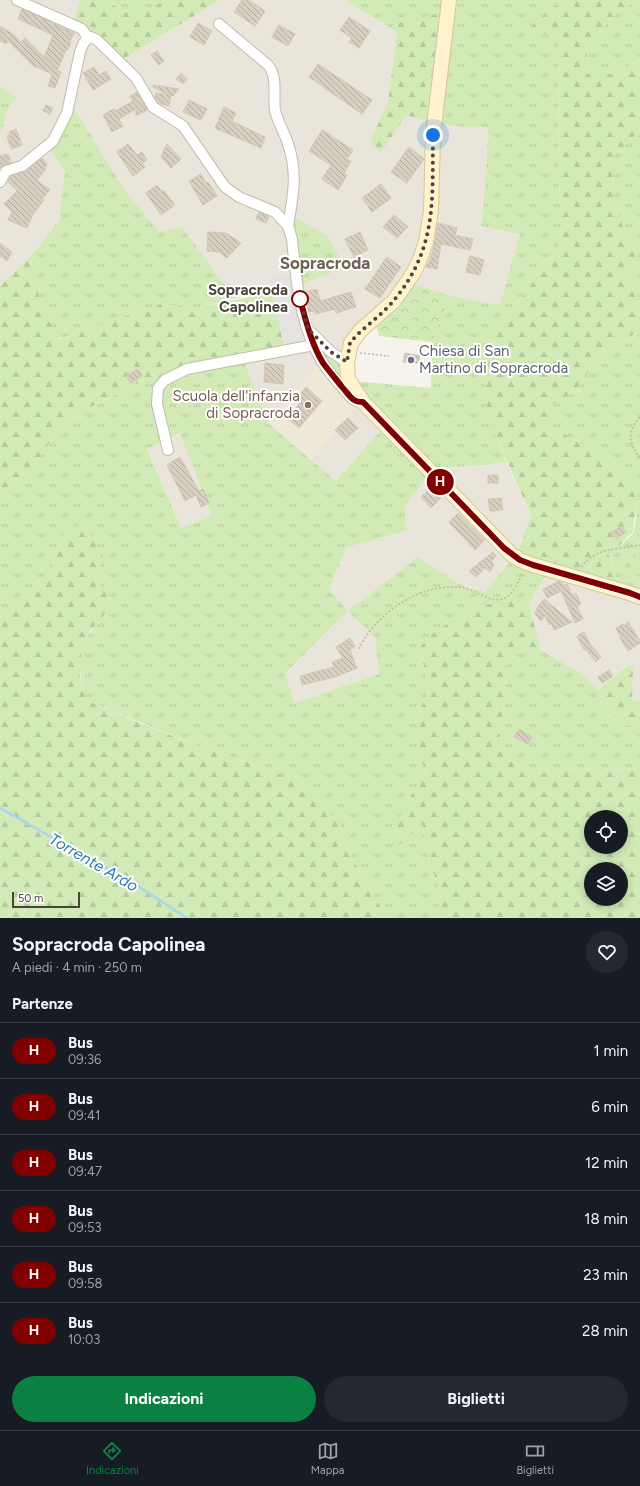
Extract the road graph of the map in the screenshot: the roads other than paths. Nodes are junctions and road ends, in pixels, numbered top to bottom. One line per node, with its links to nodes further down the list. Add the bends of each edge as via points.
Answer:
1 (17, 0): 4 (street, via 82,29)
2 (449, 0): 9 (street, via 433,135 431,211 426,242 406,284 394,301 350,343)
3 (220, 24): 6 (street, via 272,72 275,110 289,145 294,173 294,194)
4 (88, 38): 5 (street, via 80,52 67,113 53,141 22,166 6,171); 6 (street, via 97,40 136,78 156,110 183,126 225,187 239,197 275,212)
5 (0, 182)
6 (288, 226): 7 (street, via 300,299)
7 (308, 329): 8 (street); 9 (street, via 331,352)
8 (314, 345): 10 (street, via 323,362 354,401); 11 (street, via 186,369 165,380 158,388 157,404)
9 (347, 357): 10 (street, via 348,379)
10 (363, 402): 12 (street, via 504,548 520,560)
11 (168, 450)
12 (640, 598)

